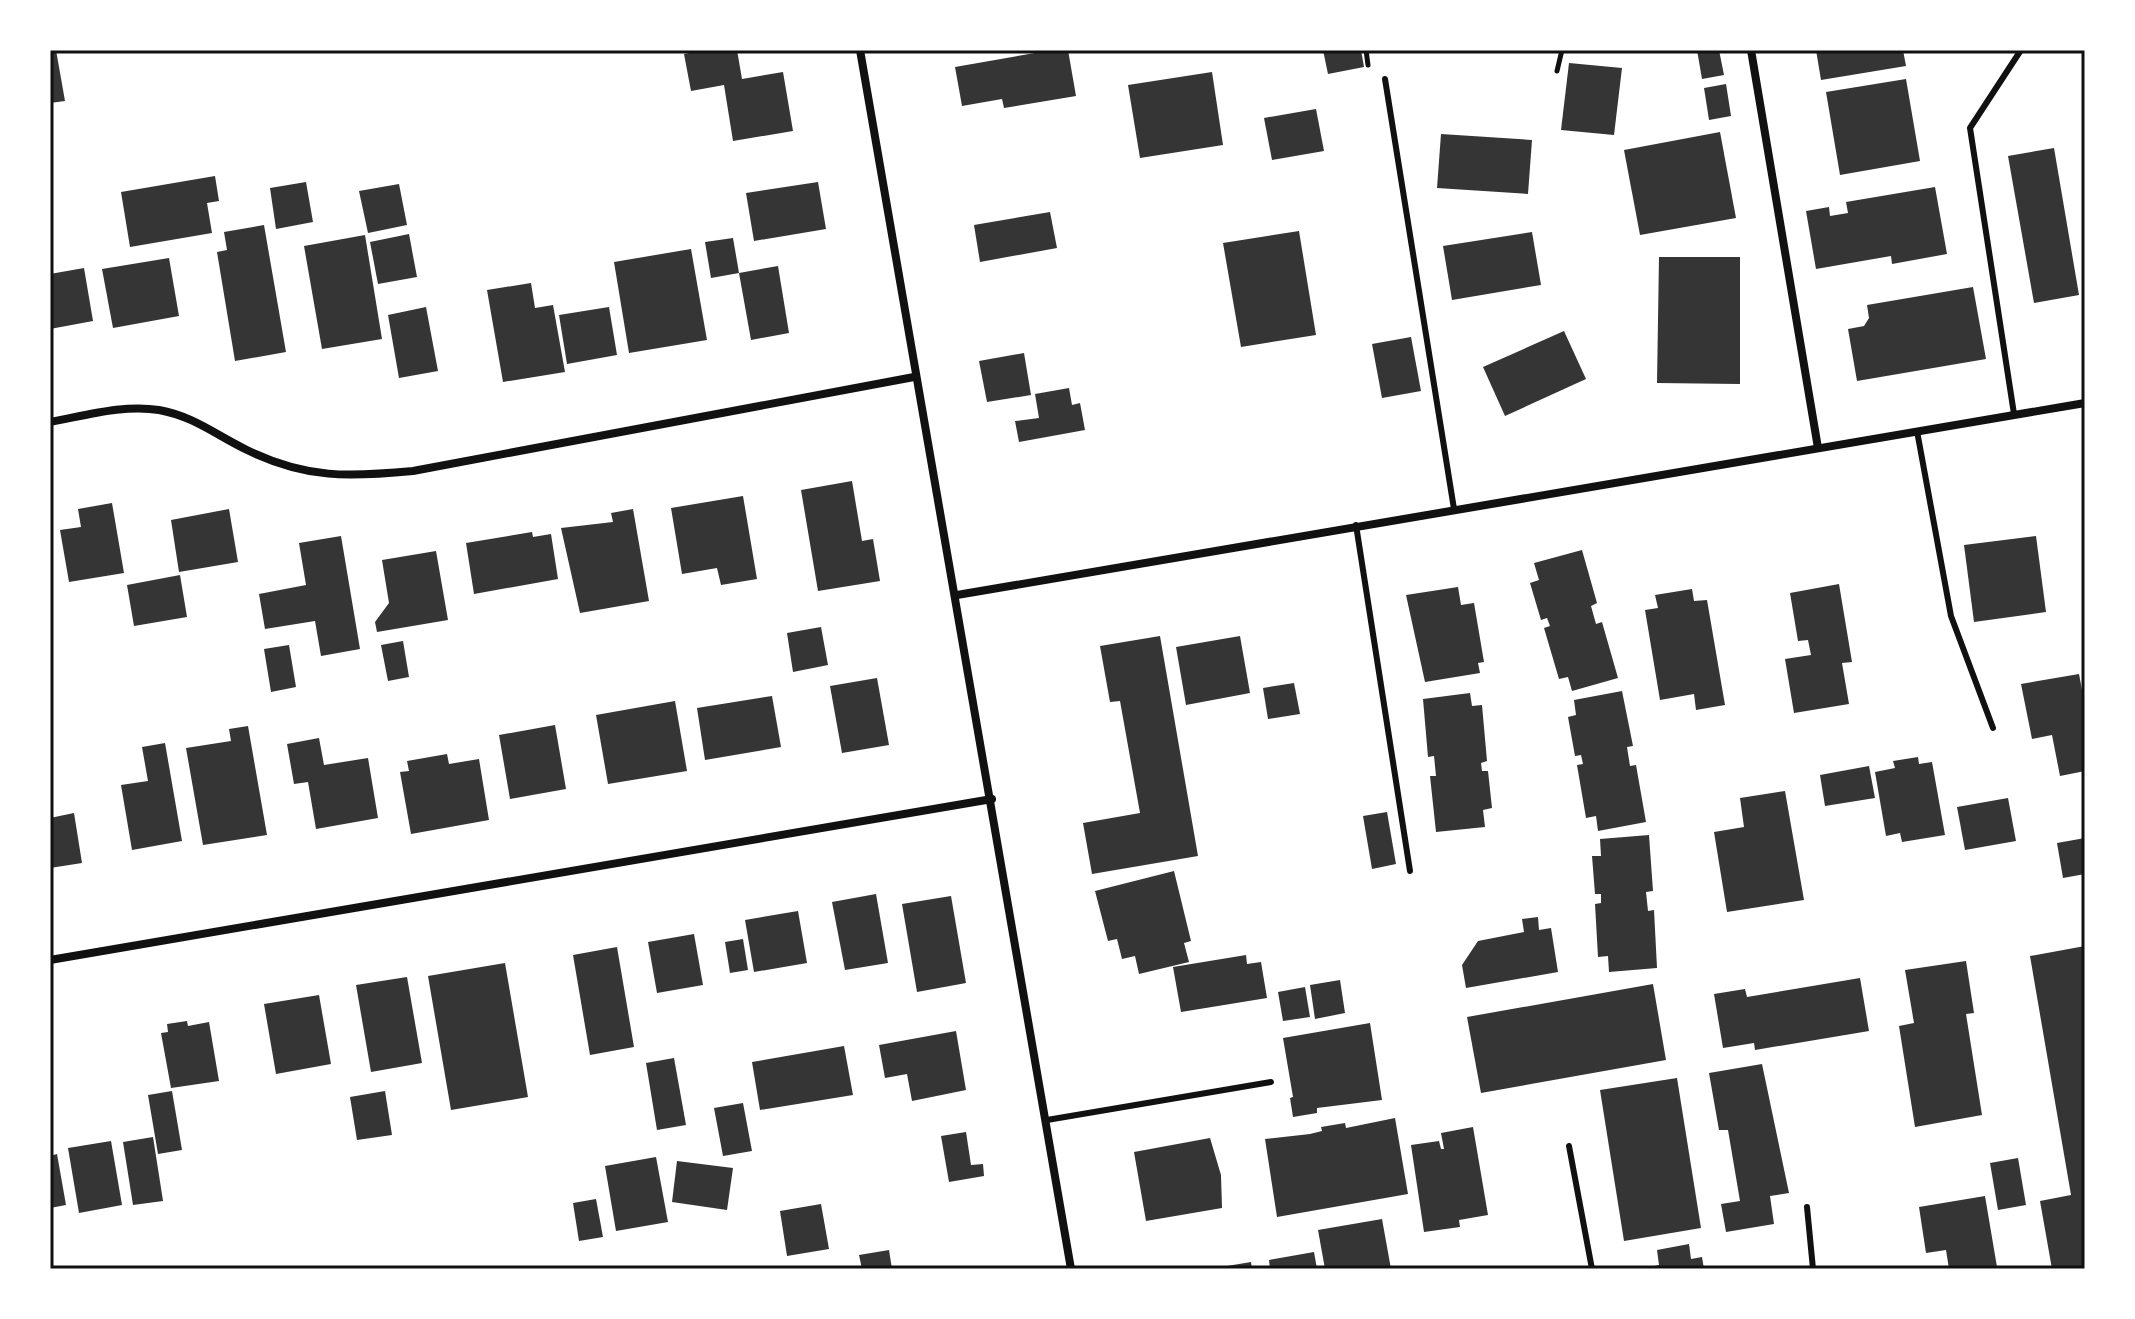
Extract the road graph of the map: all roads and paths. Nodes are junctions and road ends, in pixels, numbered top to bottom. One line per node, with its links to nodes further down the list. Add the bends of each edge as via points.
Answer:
1 (860, 50): 7 (street)
2 (1562, 50): 5 (path)
3 (1751, 50): 12 (street)
4 (2021, 50): 9 (lane, via 1970,128)
5 (1557, 71)
6 (1385, 79): 13 (lane)
7 (914, 377): 10 (street, via 413,471 346,477 273,462 188,416 155,409); 15 (street)
8 (2085, 403): 9 (street)
9 (2014, 414): 11 (street)
10 (50, 422)
11 (1917, 431): 12 (street); 16 (lane, via 1951,616)
12 (1818, 448): 13 (street)
13 (1454, 509): 14 (street)
14 (1356, 525): 15 (street); 18 (lane)
15 (957, 595): 17 (street)
16 (1993, 728)
17 (992, 799): 19 (street); 21 (street)
18 (1410, 871)
19 (50, 960)
20 (1271, 1082): 21 (lane)
21 (1047, 1120): 24 (street)
22 (1569, 1146): 25 (lane)
23 (1807, 1207): 26 (lane)
24 (1071, 1269)
25 (1592, 1269)
26 (1813, 1269)

